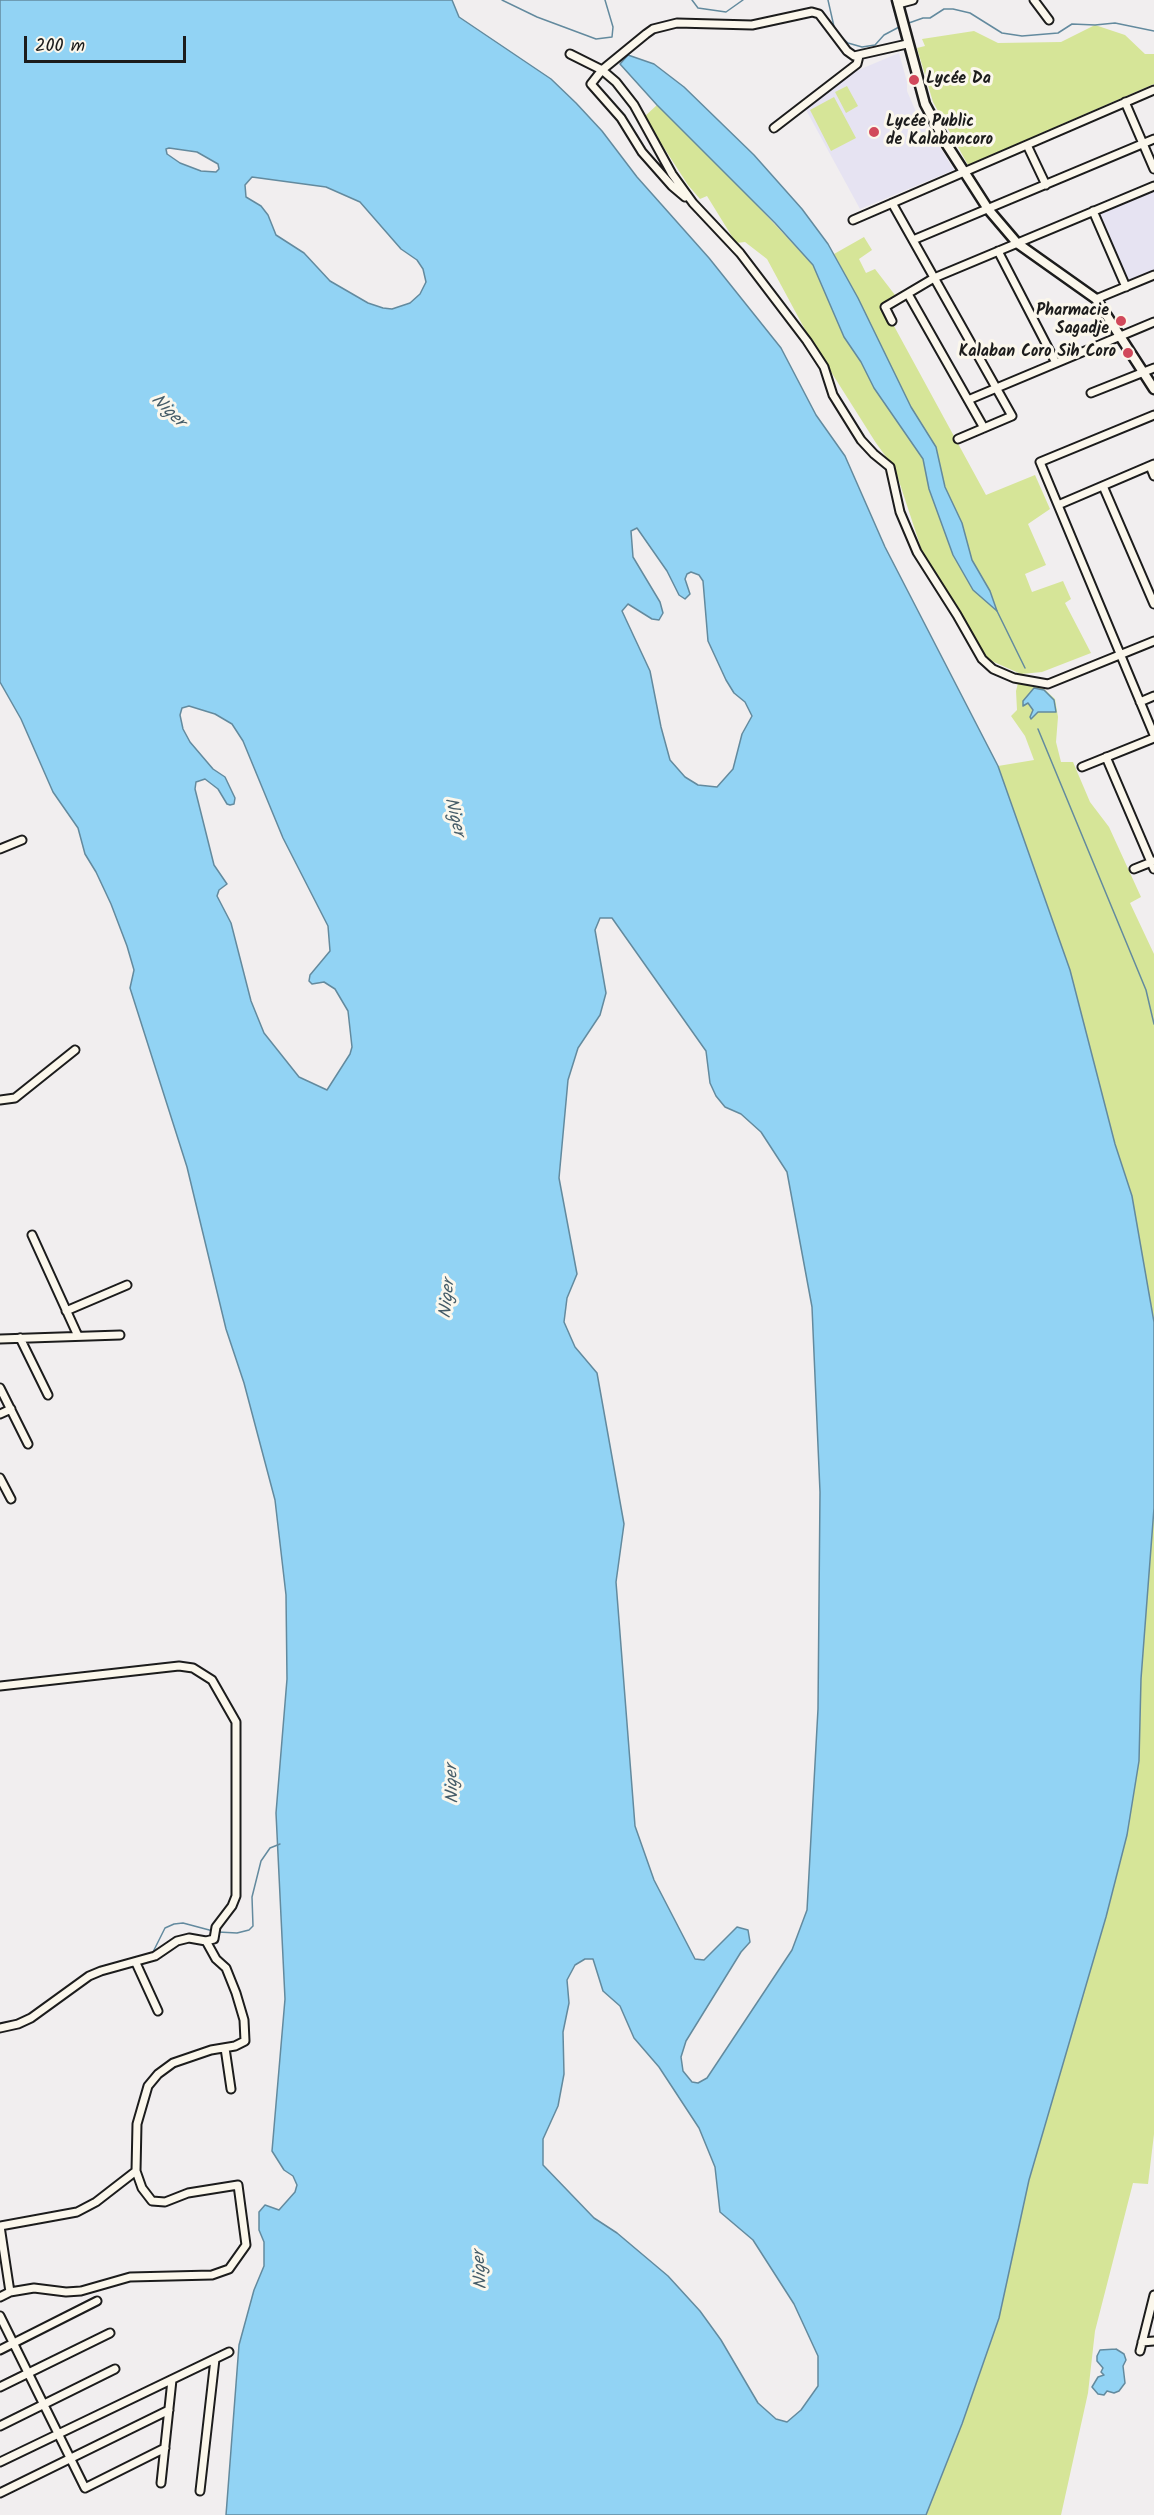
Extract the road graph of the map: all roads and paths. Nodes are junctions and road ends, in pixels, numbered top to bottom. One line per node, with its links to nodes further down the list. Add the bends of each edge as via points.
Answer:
1 (913, 0): 3 (street)
2 (1034, 0): 4 (street)
3 (898, 6): 5 (main road)
4 (1049, 20)
5 (906, 40): 7 (street); 16 (main road, via 925,104)
6 (570, 54): 8 (street)
7 (860, 57): 8 (street, via 850,54 819,14 812,12 752,25 695,22 663,26 646,34); 11 (street, via 857,64)
8 (602, 70): 19 (street, via 634,105 672,174); 19 (street, via 592,81 593,88 613,108 642,152)
9 (1154, 90): 10 (street)
10 (1125, 102): 13 (street); 14 (street)
11 (774, 128)
12 (1154, 139): 13 (street)
13 (1143, 143): 15 (street); 17 (street)
14 (1028, 145): 16 (street); 17 (street)
15 (1154, 169)
16 (964, 172): 20 (street); 21 (main road)
17 (1046, 184): 21 (street)
18 (1154, 186): 22 (street)
19 (693, 203): 51 (street, via 740,252 807,341 824,367 833,395 861,440 890,467 900,512 917,552 982,659 1014,678 1048,684)
20 (892, 203): 23 (street); 24 (street)
21 (988, 209): 24 (street); 25 (main road)
22 (1093, 211): 25 (street); 29 (street)
23 (853, 220)
24 (913, 240): 28 (street)
25 (1017, 243): 26 (street); 31 (main road)
26 (998, 251): 28 (street); 35 (street)
27 (1154, 275): 29 (street)
28 (934, 278): 30 (street); 38 (street)
29 (1126, 287): 31 (street)
30 (908, 294): 32 (street, via 885,307); 41 (street)
31 (1096, 299): 34 (main road)
32 (892, 321)
33 (1154, 322): 34 (street)
34 (1121, 336): 35 (street); 37 (main road)
35 (1056, 363): 38 (street)
36 (1154, 368): 37 (street)
37 (1143, 372): 39 (main road); 40 (street)
38 (996, 388): 41 (street); 43 (street, via 1012,416)
39 (1154, 389)
40 (1091, 393)
41 (968, 400): 43 (street)
42 (1154, 414): 48 (street, via 1040,462)
43 (984, 428): 44 (street)
44 (958, 439)
45 (1152, 465): 46 (street); 47 (street)
46 (1154, 476)
47 (1103, 486): 48 (street); 49 (street)
48 (1058, 505): 51 (street)
49 (1154, 604)
50 (1154, 641): 51 (street)
51 (1120, 654): 53 (street)
52 (1154, 696): 53 (street)
53 (1140, 702): 54 (street)
54 (1154, 737): 55 (street)
55 (1106, 757): 56 (street); 59 (street)
56 (1082, 767)
57 (22, 840): 58 (street)
58 (0, 849)
59 (1153, 864): 60 (street)
60 (1134, 869)
61 (75, 1050): 62 (street, via 15,1098)
62 (0, 1100)
63 (32, 1235): 65 (street)
64 (127, 1285): 65 (street)
65 (66, 1311): 67 (street)
66 (120, 1335): 67 (street)
67 (78, 1336): 68 (street)
68 (20, 1338): 69 (street); 71 (street)
69 (0, 1339)
70 (0, 1388): 72 (street)
71 (48, 1395)
72 (10, 1409): 73 (street); 74 (street)
73 (0, 1414)
74 (28, 1444)
75 (0, 1478): 76 (street)
76 (11, 1499)
77 (0, 1686): 78 (street, via 179,1666 193,1668 212,1680 236,1722 236,1896 214,1939)
78 (206, 1941): 79 (street, via 177,1941); 82 (street, via 226,1968 244,2020 246,2041)
79 (136, 1963): 80 (street); 81 (street, via 90,1976 31,2018)
80 (158, 2011)
81 (0, 2028)
82 (225, 2048): 83 (street); 84 (street, via 173,2063 148,2086 136,2124)
83 (231, 2089)
84 (136, 2171): 85 (street, via 152,2201 165,2202 188,2193); 87 (street, via 77,2212)
85 (238, 2185): 86 (street); 88 (street, via 246,2245 229,2269 212,2275 130,2277 81,2291 34,2288)
86 (247, 2185)
87 (0, 2226): 88 (street)
88 (10, 2292): 89 (street)
89 (0, 2297)
90 (1154, 2298): 95 (street)
91 (98, 2301): 96 (street)
92 (0, 2316): 96 (street)
93 (110, 2333): 102 (street)
94 (1154, 2341): 95 (street)
95 (1142, 2342): 98 (street)
96 (13, 2343): 97 (street); 102 (street)
97 (0, 2350)
98 (1140, 2351)
99 (229, 2352): 100 (street)
100 (215, 2359): 103 (street); 113 (street)
101 (115, 2369): 105 (street)
102 (28, 2373): 104 (street); 105 (street)
103 (172, 2380): 106 (street); 108 (street)
104 (0, 2387)
105 (43, 2404): 107 (street); 108 (street)
106 (169, 2410): 109 (street); 110 (street)
107 (0, 2426)
108 (58, 2434): 110 (street); 111 (street)
109 (165, 2448): 110 (street, via 85,2488); 112 (street)
110 (70, 2458): 114 (street)
111 (0, 2462)
112 (161, 2483)
113 (200, 2491)
114 (0, 2493)

